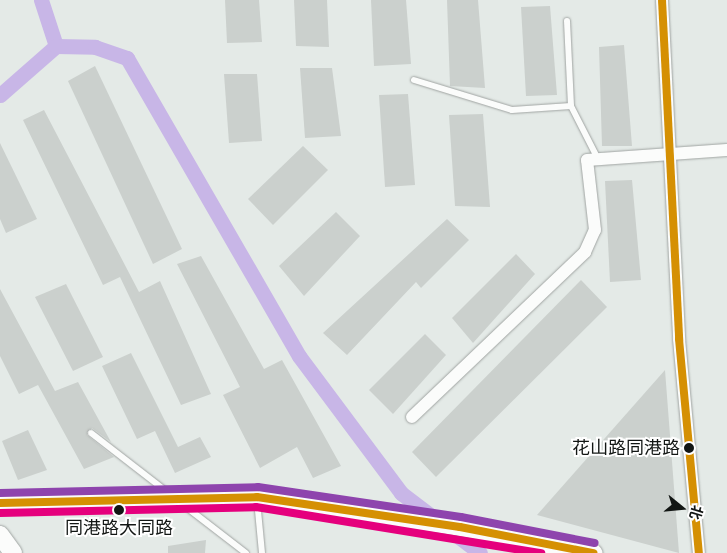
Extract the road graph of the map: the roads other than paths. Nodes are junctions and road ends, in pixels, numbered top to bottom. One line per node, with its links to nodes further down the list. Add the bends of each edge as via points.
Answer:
1 (662, 0): 6 (street)
2 (567, 21): 4 (lane)
3 (414, 80): 4 (lane, via 512,110)
4 (571, 106): 7 (lane)
5 (727, 150): 6 (street)
6 (669, 154): 7 (street); 18 (street, via 680,339)
7 (598, 159): 8 (street, via 587,160 595,230 585,252)
8 (412, 417)
9 (91, 433): 11 (lane)
10 (257, 497): 11 (street); 16 (lane); 17 (street, via 358,511)
11 (174, 498): 12 (street); 15 (lane)
12 (0, 503)
13 (0, 535): 14 (street)
14 (13, 553)
15 (246, 553)
16 (262, 553)
17 (593, 553)
18 (699, 553)

